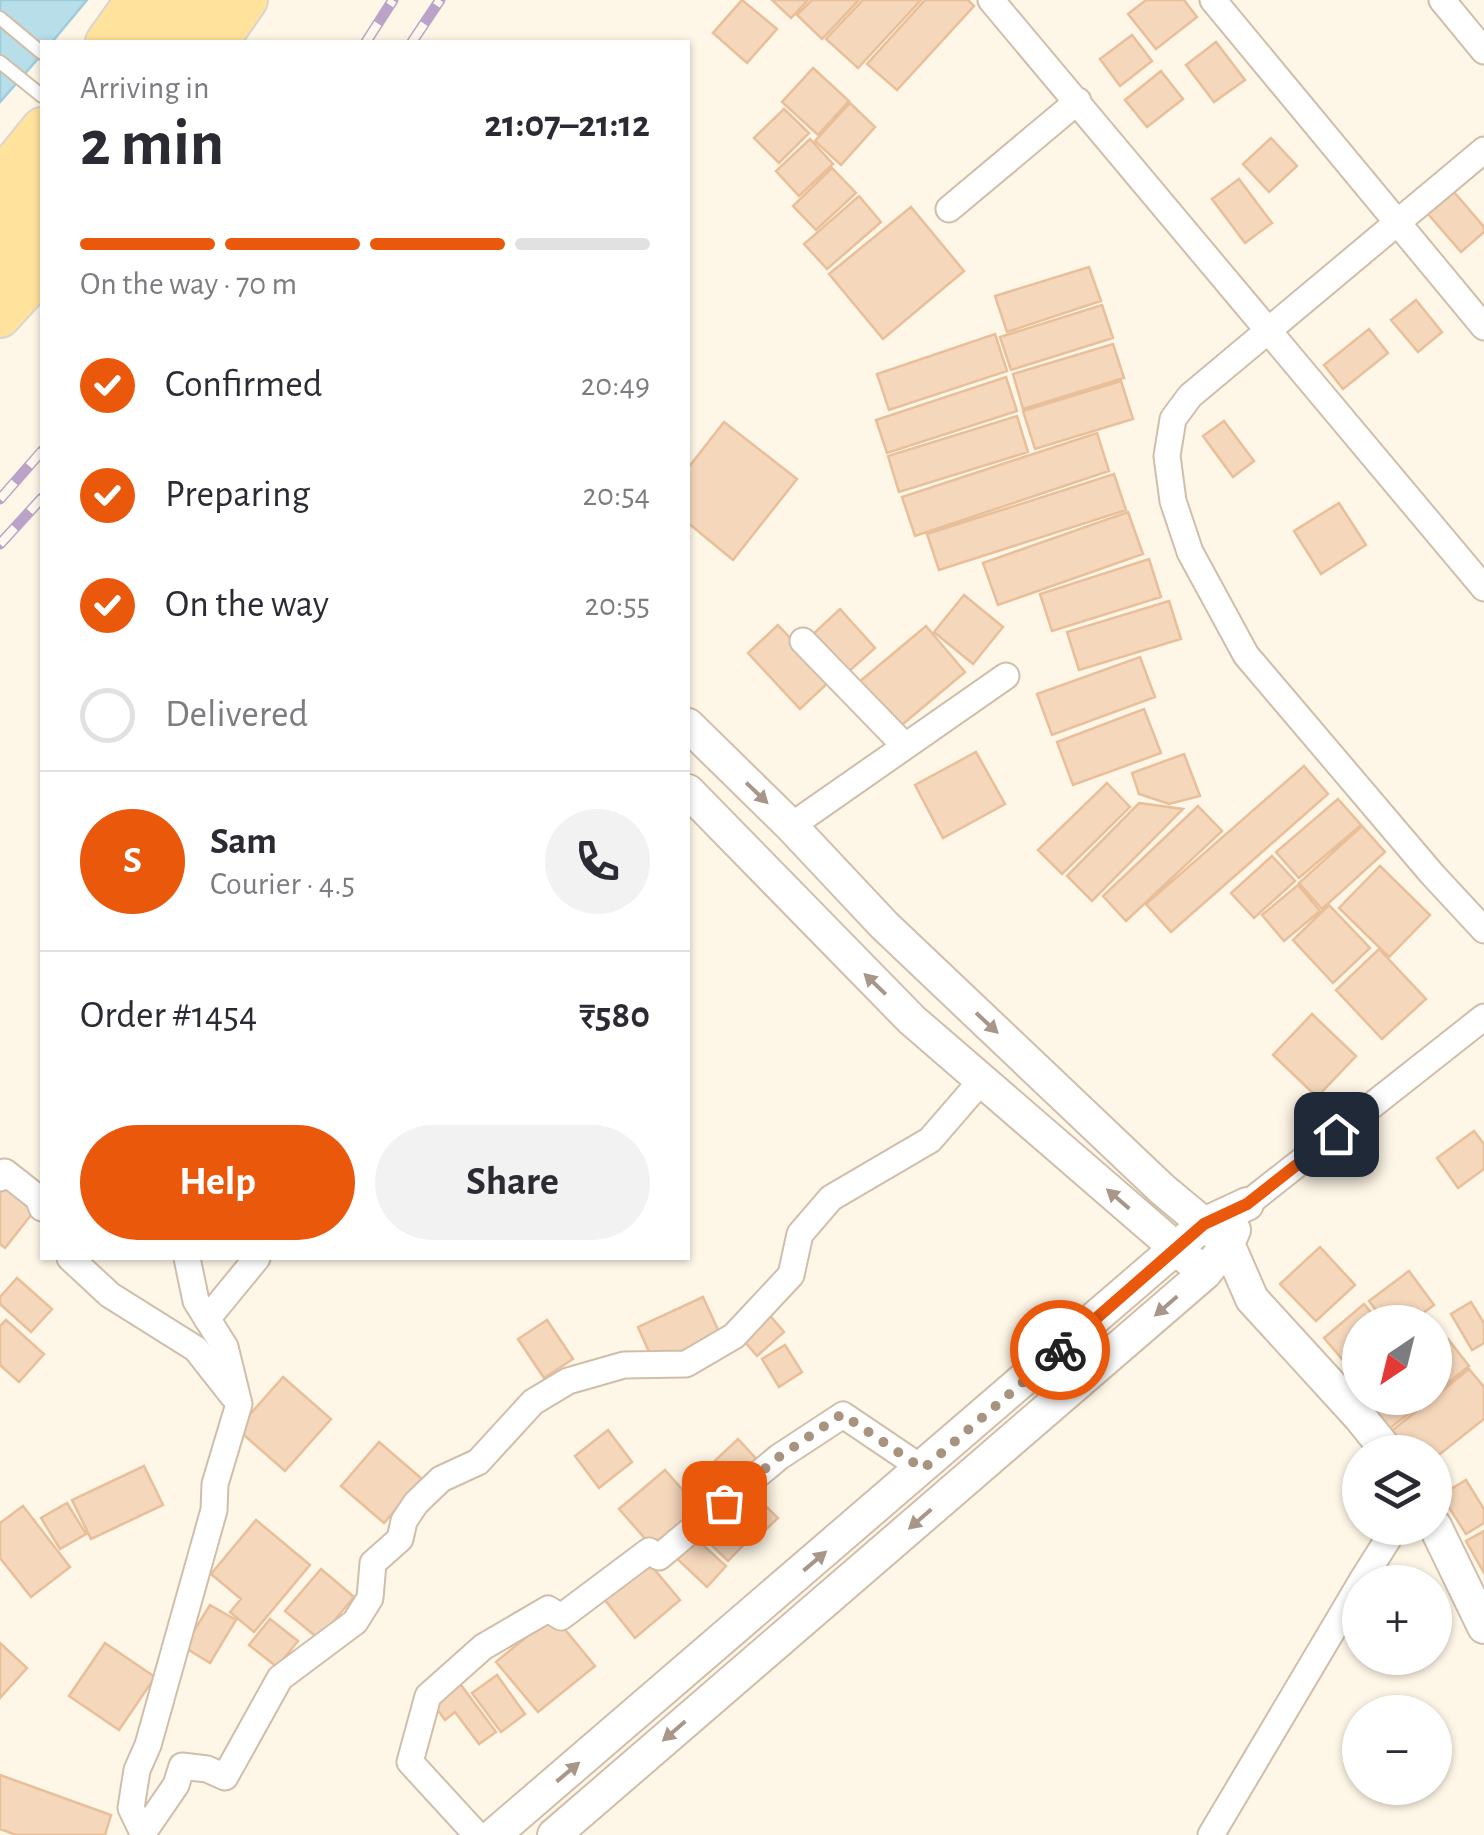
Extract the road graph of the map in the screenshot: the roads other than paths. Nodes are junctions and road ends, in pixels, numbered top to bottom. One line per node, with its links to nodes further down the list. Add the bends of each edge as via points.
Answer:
1 (136, 0): 9 (main road)
2 (172, 0): 10 (main road)
3 (208, 0): 11 (main road)
4 (247, 0): 12 (main road)
5 (991, 0): 17 (street)
6 (1213, 0): 23 (street)
7 (1442, 0): 14 (street)
8 (0, 18): 13 (lane)
9 (107, 40)
10 (144, 40)
11 (181, 40)
12 (219, 40)
13 (40, 51)
14 (1484, 51)
15 (0, 62): 16 (lane)
16 (40, 94)
17 (1078, 101): 22 (street); 30 (street)
18 (40, 130): 20 (main road)
19 (1484, 150): 23 (street)
20 (0, 180)
21 (40, 180): 25 (main road)
22 (949, 209)
23 (1397, 222): 29 (street); 30 (street)
24 (40, 226): 26 (main road)
25 (0, 228)
26 (0, 271)
27 (40, 273): 28 (main road)
28 (0, 318)
29 (1484, 328)
30 (1268, 330): 31 (street); 40 (street, via 1190,396 1173,419 1167,456 1172,501 1190,552 1246,654)
31 (1484, 588)
32 (803, 641): 35 (street)
33 (1006, 676): 35 (street)
34 (690, 727): 37 (street, one-way to 37)
35 (905, 746): 37 (street)
36 (690, 793): 39 (street)
37 (791, 826): 38 (street)
38 (838, 875): 39 (street); 46 (street, one-way to 46)
39 (802, 909): 42 (street, one-way to 39)
40 (1484, 930)
41 (1484, 1017): 45 (street)
42 (981, 1082): 47 (street, one-way to 42); 60 (street, via 930,1140 831,1198 800,1234 790,1275 734,1336 686,1364 624,1364 568,1380 533,1402 478,1462 441,1479 410,1512 400,1539 373,1563 370,1598 356,1622 280,1678 225,1777 182,1766)
43 (0, 1178): 44 (street, via 5,1172)
44 (40, 1203)
45 (1247, 1204): 46 (street)
46 (1216, 1234): 47 (street); 51 (street); 52 (street)
47 (1176, 1250): 51 (street); 56 (street)
48 (72, 1260): 54 (street, via 110,1295 196,1349)
49 (187, 1260): 53 (street)
50 (256, 1260): 53 (street)
51 (1204, 1273): 52 (street); 63 (street, one-way to 63)
52 (1252, 1299): 55 (street)
53 (207, 1319): 54 (street, via 225,1346)
54 (239, 1404): 60 (street, via 137,1770 132,1808)
55 (1374, 1435)
56 (923, 1469): 61 (street, via 842,1414 779,1457 660,1557 649,1551 560,1618 548,1609 482,1647 428,1696 410,1762); 62 (street, one-way to 56)
57 (1444, 1545): 59 (street)
58 (1342, 1613): 64 (street)
59 (1484, 1627)
60 (143, 1834)
61 (477, 1835)
62 (494, 1835)
63 (554, 1835)
64 (1211, 1835)

